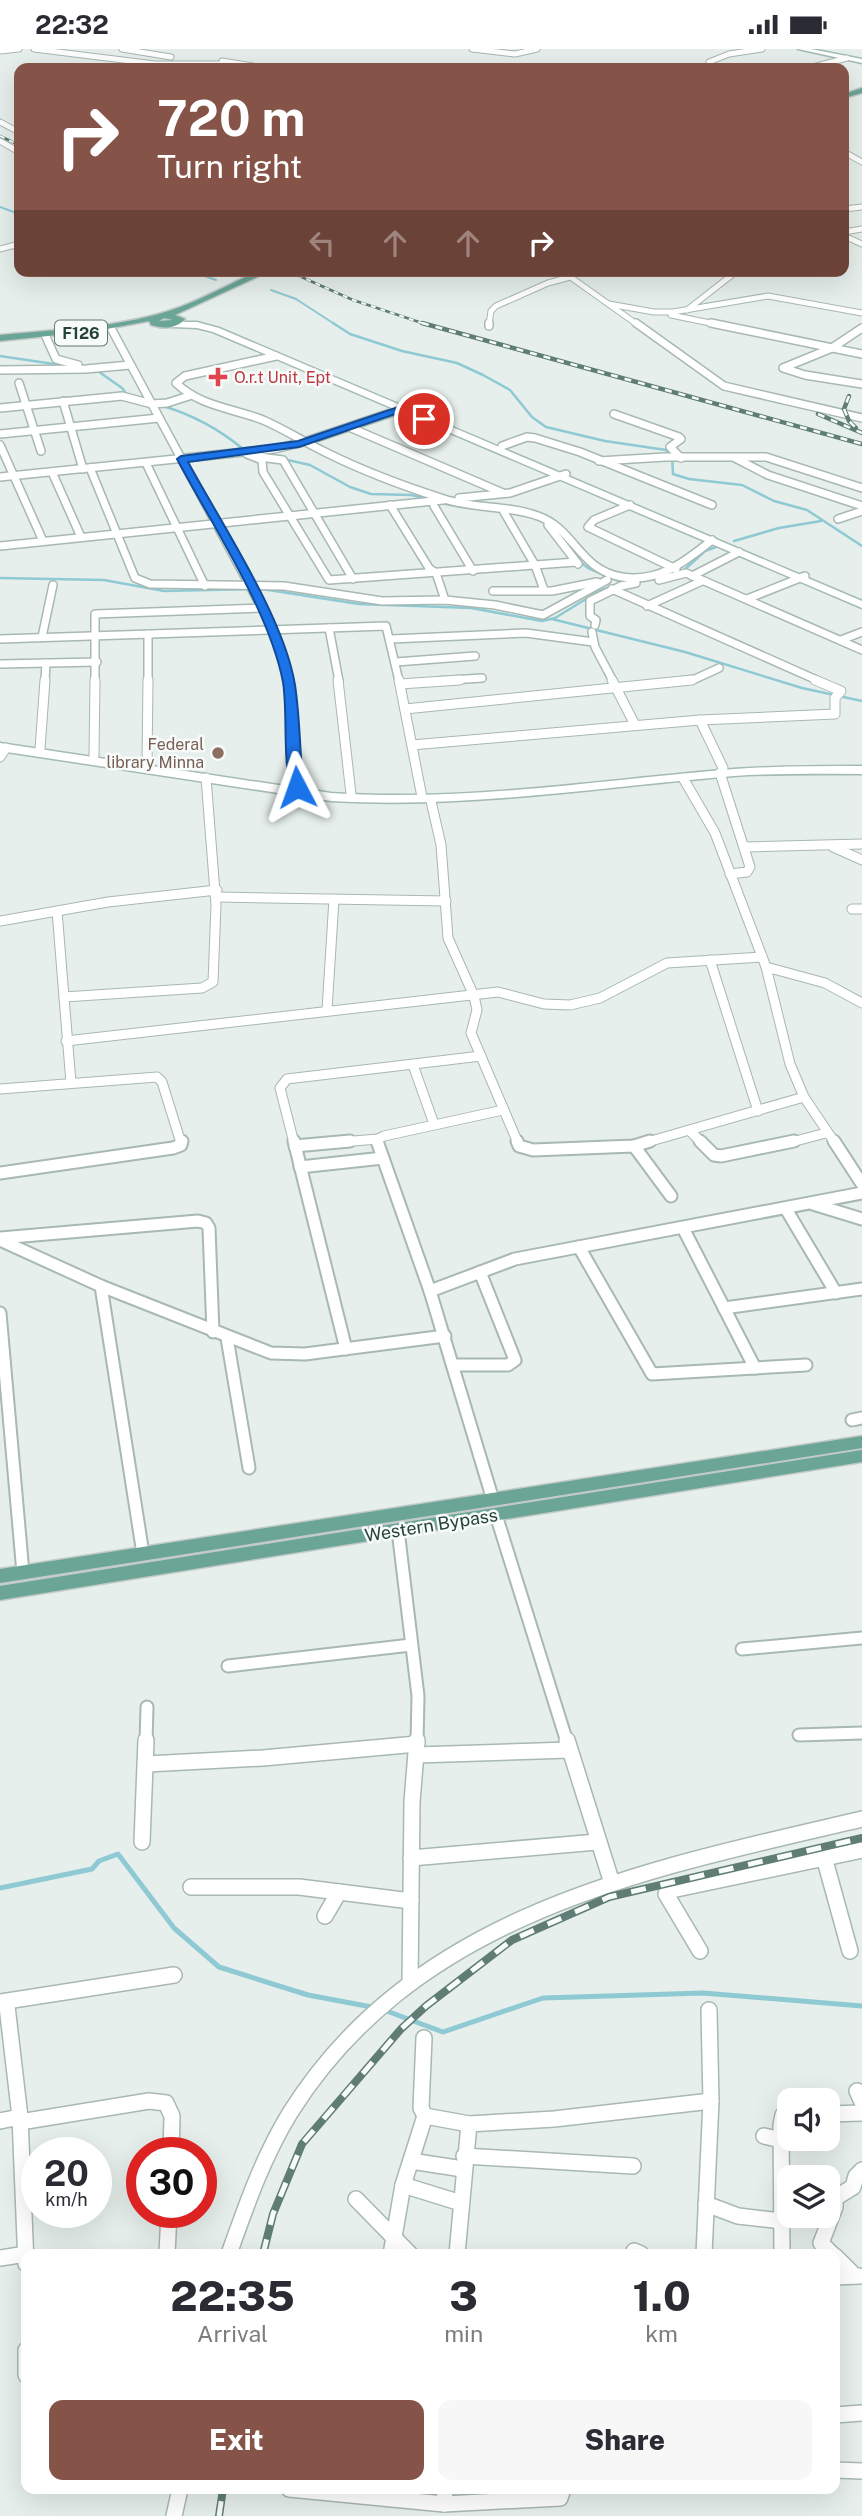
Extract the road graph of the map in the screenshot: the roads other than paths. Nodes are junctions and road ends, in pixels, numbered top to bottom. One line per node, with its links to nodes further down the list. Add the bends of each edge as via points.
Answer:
1 (19, 49): 9 (street)
2 (34, 49): 13 (street)
3 (122, 49): 14 (street)
4 (472, 49): 8 (street)
5 (537, 49): 8 (street, via 515,54)
6 (762, 49): 12 (street)
7 (801, 49): 10 (main road)
8 (480, 50)
9 (0, 51)
10 (847, 58): 11 (main road); 15 (street)
11 (862, 61)
12 (709, 62)
13 (147, 63)
14 (239, 63)
15 (828, 63)
16 (253, 277): 24 (main road, F126)
17 (266, 277): 25 (main road, F126)
18 (570, 277): 20 (street); 26 (street, via 496,306)
19 (729, 277): 21 (street)
20 (604, 303): 22 (street); 47 (street, via 723,386)
21 (687, 310): 22 (street); 23 (street, via 768,296)
22 (654, 312): 31 (street)
23 (862, 313)
24 (160, 319): 25 (main road, F126); 28 (main road, F126); 30 (main road, F126)
25 (177, 320): 33 (main road, via 204,326); 44 (main road, via 222,329)
26 (489, 326)
27 (862, 328): 31 (street)
28 (112, 330): 29 (main road, F126); 35 (street)
29 (46, 337): 30 (main road, F126); 34 (street, via 56,359)
30 (0, 339)
31 (832, 348): 32 (street); 38 (street, via 783,368)
32 (862, 354)
33 (276, 356): 39 (street, via 178,380 178,386); 44 (main road)
34 (82, 365)
35 (130, 365): 36 (street); 41 (street)
36 (0, 370)
37 (19, 383): 42 (street)
38 (862, 384)
39 (192, 395): 41 (street); 52 (street, via 266,422)
40 (63, 401): 41 (street, via 122,396); 42 (street); 48 (street)
41 (152, 404): 46 (street)
42 (26, 405): 43 (street); 50 (street)
43 (0, 408)
44 (404, 408): 49 (street); 54 (main road); 65 (main road)
45 (614, 414): 58 (street, via 679,437 670,447)
46 (159, 418): 48 (street); 60 (street)
47 (862, 418)
48 (72, 427): 50 (street); 63 (street)
49 (349, 427): 52 (street); 69 (street)
50 (34, 430): 51 (street); 55 (street)
51 (0, 434)
52 (304, 442): 56 (street); 70 (street)
53 (0, 445): 66 (street)
54 (502, 446): 61 (street, via 535,437); 65 (main road)
55 (41, 451)
56 (242, 452): 57 (street); 60 (street)
57 (259, 457): 77 (street, via 283,460); 78 (street, via 263,472)
58 (679, 458): 59 (street); 61 (street)
59 (735, 458): 68 (street, via 779,459); 75 (street)
60 (181, 459): 62 (street); 80 (street)
61 (599, 461): 74 (street)
62 (146, 463): 63 (street); 81 (street)
63 (87, 468): 64 (street); 82 (street)
64 (52, 472): 66 (street); 83 (street)
65 (563, 475): 69 (street); 73 (main road); 94 (main road)
66 (11, 476): 67 (street); 85 (street)
67 (0, 477)
68 (862, 488)
69 (506, 494): 70 (street)
70 (444, 500): 71 (street); 90 (street, via 545,518 563,529 585,561 618,577)
71 (430, 503): 72 (street); 76 (street); 91 (street)
72 (390, 505): 77 (street); 92 (street)
73 (630, 505): 84 (main road); 90 (street, via 588,527)
74 (712, 505)
75 (862, 509): 79 (street)
76 (504, 512): 88 (street, via 532,517 553,528); 89 (street)
77 (316, 513): 78 (street); 95 (street)
78 (291, 516): 80 (street); 95 (street, via 327,579)
79 (838, 519)
80 (216, 523): 81 (street); 101 (street)
81 (177, 527): 82 (street); 100 (street)
82 (117, 534): 83 (street); 100 (street, via 135,578 168,586)
83 (81, 537): 85 (street)
84 (712, 540): 87 (main road); 90 (street)
85 (43, 541): 86 (street)
86 (0, 545)
87 (739, 552): 93 (street); 94 (main road)
88 (576, 562): 89 (street); 97 (street)
89 (535, 565): 96 (street); 103 (street)
90 (676, 569)
91 (473, 571): 92 (street); 96 (street)
92 (436, 573): 95 (street); 105 (street)
93 (692, 576): 98 (street); 102 (street, via 686,573)
94 (802, 577): 104 (street); 106 (main road)
95 (353, 579)
96 (491, 580): 103 (street); 107 (street)
97 (607, 580): 103 (street); 107 (street, via 548,614)
98 (702, 581): 104 (street); 108 (street)
99 (52, 585): 115 (street)
100 (205, 586): 101 (street)
101 (251, 587): 105 (street, via 284,586 382,600); 109 (street)
102 (612, 589): 108 (street); 119 (street, via 590,601 590,616 596,620)
103 (544, 590)
104 (747, 599): 118 (street)
105 (445, 600): 107 (street)
106 (862, 603)
107 (495, 605)
108 (647, 606): 131 (street, via 838,695 835,714 830,716)
109 (261, 608): 111 (street); 114 (street, via 100,612 93,616)
110 (329, 628): 111 (street); 117 (street, via 383,626); 144 (street, via 343,706)
111 (273, 629): 113 (street); 143 (street, via 289,683)
112 (862, 632): 118 (street)
113 (148, 634): 114 (street); 137 (street)
114 (96, 635): 115 (street); 122 (street)
115 (42, 637): 116 (street)
116 (0, 639)
117 (391, 639): 119 (street, via 526,632); 123 (street)
118 (841, 640): 120 (street)
119 (593, 642): 129 (street)
120 (862, 650)
121 (475, 656): 123 (street)
122 (97, 662): 124 (street); 136 (street)
123 (396, 662): 128 (street)
124 (46, 663): 125 (street); 135 (street)
125 (0, 664)
126 (719, 668): 129 (street, via 687,681)
127 (482, 678): 128 (street)
128 (400, 684): 130 (street)
129 (618, 689): 130 (street); 132 (street)
130 (405, 709): 133 (street)
131 (700, 720): 132 (street); 140 (street)
132 (635, 725): 133 (street)
133 (412, 745): 145 (street)
134 (2, 749): 135 (main road); 141 (main road)
135 (40, 749): 136 (main road)
136 (94, 756): 137 (main road)
137 (147, 764): 143 (main road)
138 (862, 764): 140 (main road)
139 (862, 770): 140 (main road)
140 (722, 771): 142 (main road); 145 (main road); 148 (street)
141 (206, 778): 145 (main road, via 331,797 385,802); 151 (street)
142 (683, 778): 145 (main road, via 525,795); 150 (street, via 712,826)
143 (297, 787): 144 (main road)
144 (351, 793): 145 (main road)
145 (426, 799): 153 (street, via 441,845)
146 (862, 844): 147 (street)
147 (827, 845): 148 (street); 149 (street)
148 (745, 847): 150 (street, via 749,870)
149 (862, 860)
150 (730, 874): 157 (street)
151 (217, 893): 152 (street); 154 (street); 159 (street, via 217,943 209,986)
152 (334, 899): 153 (street); 161 (street)
153 (446, 901): 158 (street, via 448,938)
154 (57, 911): 155 (street); 159 (street)
155 (0, 921)
156 (710, 960): 157 (street); 158 (street, via 656,967 587,1003 552,1006 506,993); 169 (street)
157 (764, 962): 160 (street, via 825,983); 167 (street, via 790,1063)
158 (474, 996): 161 (street); 163 (street, via 477,1010 471,1033)
159 (64, 997): 162 (street)
160 (862, 1003)
161 (327, 1010): 162 (street)
162 (66, 1041): 165 (street)
163 (481, 1056): 164 (street); 168 (street)
164 (413, 1065): 170 (street); 174 (street, via 281,1082)
165 (71, 1083): 166 (street); 178 (street, via 158,1077 181,1145)
166 (0, 1089)
167 (804, 1097): 169 (street); 172 (street)
168 (503, 1109): 170 (street); 175 (street, via 519,1146 525,1149)
169 (758, 1111): 171 (street)
170 (434, 1124): 173 (street)
171 (690, 1131): 172 (street, via 717,1156); 175 (street)
172 (826, 1133): 179 (street)
173 (378, 1139): 174 (street); 176 (street)
174 (295, 1146): 177 (street)
175 (634, 1146): 181 (street)
176 (383, 1157): 177 (street); 191 (street)
177 (300, 1167): 198 (street)
178 (0, 1173)
179 (862, 1184)
180 (862, 1193): 182 (street)
181 (671, 1196)
182 (811, 1203): 183 (street); 184 (street)
183 (786, 1209): 185 (street); 192 (street)
184 (862, 1219)
185 (683, 1228): 187 (street); 193 (street)
186 (0, 1239): 189 (street); 195 (street, via 206,1223)
187 (579, 1247): 188 (street, via 515,1259); 201 (street, via 652,1374)
188 (480, 1272): 191 (street); 199 (street, via 515,1360 508,1365)
189 (101, 1286): 195 (street); 208 (street)
190 (862, 1289): 192 (street)
191 (430, 1291): 196 (street)
192 (836, 1293): 193 (street)
193 (724, 1308): 201 (street)
194 (0, 1313): 209 (street)
195 (214, 1332): 197 (street)
196 (445, 1336): 198 (street); 199 (street)
197 (227, 1338): 198 (street, via 289,1355); 204 (street)
198 (345, 1349)
199 (453, 1365): 206 (street)
200 (806, 1366): 201 (street)
201 (755, 1368)
202 (862, 1442): 205 (main road, Western Bypass)
203 (862, 1456): 205 (main road, Western Bypass)
204 (249, 1468)
205 (664, 1481): 206 (main road, Western Bypass)
206 (495, 1508): 207 (main road, Western Bypass); 208 (main road, Western Bypass); 220 (street)
207 (398, 1530): 211 (main road, Western Bypass); 213 (street)
208 (143, 1554): 209 (main road, Western Bypass)
209 (23, 1573): 210 (main road, Western Bypass)
210 (0, 1576)
211 (0, 1593)
212 (862, 1637): 214 (street)
213 (411, 1645): 215 (street); 219 (street, via 418,1696)
214 (742, 1649)
215 (228, 1665)
216 (147, 1707): 221 (street)
217 (862, 1733): 218 (street)
218 (799, 1735)
219 (417, 1749): 220 (street); 221 (street); 227 (street)
220 (569, 1750): 224 (street)
221 (147, 1764): 223 (street)
222 (862, 1819): 228 (street)
223 (142, 1842)
224 (597, 1842): 227 (street); 228 (street)
225 (862, 1850): 226 (street)
226 (824, 1857): 233 (street, via 667,1891); 234 (street)
227 (411, 1858): 231 (street)
228 (611, 1881): 236 (street, via 496,1928 457,1948)
229 (191, 1887): 230 (street, via 276,1885)
230 (339, 1892): 231 (street); 232 (street)
231 (411, 1901): 236 (street)
232 (325, 1916)
233 (699, 1951)
234 (850, 1951)
235 (174, 1975): 237 (street)
236 (410, 1983): 264 (street, via 349,2039 302,2096 259,2172)
237 (1, 2002): 244 (street, via 7,2007)
238 (709, 2010): 240 (street)
239 (424, 2038): 243 (street, via 421,2108)
240 (711, 2101): 246 (street); 257 (street)
241 (862, 2113): 242 (street)
242 (840, 2114)
243 (425, 2116): 246 (street); 250 (street)
244 (20, 2119): 245 (street); 248 (street, via 149,2101 166,2103 172,2116); 262 (street)
245 (0, 2121)
246 (469, 2124): 251 (street)
247 (764, 2136): 249 (street)
248 (171, 2137)
249 (777, 2139)
250 (411, 2161): 251 (street); 254 (street)
251 (464, 2163): 252 (street); 256 (street)
252 (633, 2166)
253 (862, 2170): 268 (street, via 853,2187 835,2198 821,2243)
254 (403, 2185): 256 (street); 261 (street)
255 (356, 2199): 261 (street)
256 (461, 2203): 265 (street)
257 (706, 2204): 258 (street, via 738,2216); 266 (street)
258 (777, 2220)
259 (168, 2228): 263 (street)
260 (782, 2228): 267 (street)
261 (393, 2247)
262 (26, 2249)
263 (167, 2249)
264 (231, 2249)
265 (457, 2249)
266 (704, 2249)
267 (782, 2249)
268 (828, 2249)
269 (21, 2255): 270 (street)
270 (0, 2258)
271 (840, 2260): 272 (street)
272 (859, 2276): 273 (street)
273 (840, 2277)
274 (862, 2413): 275 (street)
275 (840, 2415)
276 (840, 2470): 277 (street)
277 (862, 2472)
278 (179, 2494): 282 (street)
279 (400, 2494): 281 (street)
280 (563, 2494): 281 (street, via 559,2498)
281 (444, 2496)
282 (174, 2516)

